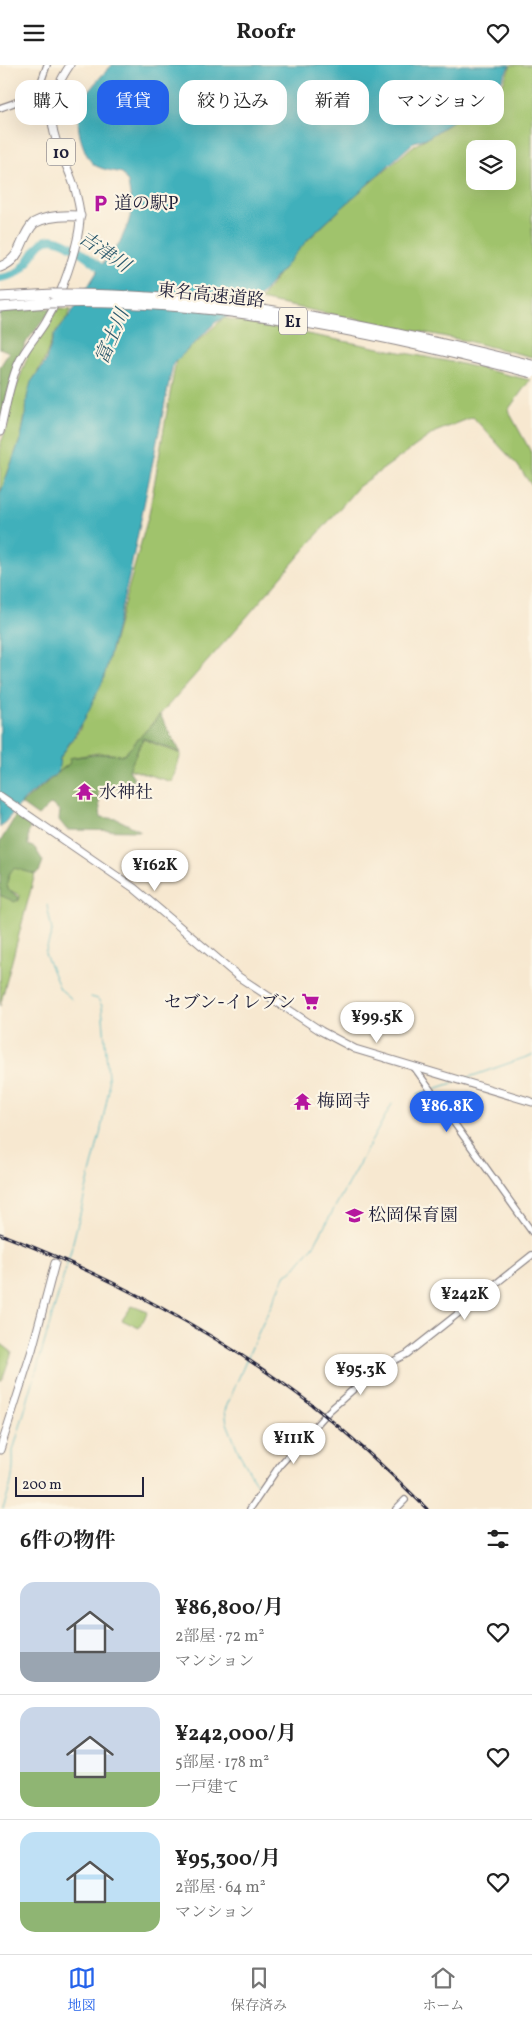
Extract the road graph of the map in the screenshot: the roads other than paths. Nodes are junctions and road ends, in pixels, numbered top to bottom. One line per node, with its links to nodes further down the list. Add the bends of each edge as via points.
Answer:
1 (48, 65): 3 (street)
2 (70, 65): 4 (main road, 10)
3 (42, 80)
4 (61, 80)
5 (15, 102): 6 (street)
6 (0, 108)
7 (52, 125): 8 (main road, 10, via 70,173)
8 (80, 216): 9 (highway, via 46,217 34,223 17,254); 15 (main road, 10, via 68,268 47,319 19,361 13,376)
9 (0, 267)
10 (0, 297): 11 (highway, 東名高速道路 / E1)
11 (51, 298): 12 (highway, 東名高速道路 / E1); 13 (highway, 東名高速道路 / E1, bridge, via 103,294 279,311 377,328); 14 (highway, 東名高速道路 / E1, bridge, via 182,307 290,320 419,345)
12 (0, 308)
13 (532, 365)
14 (532, 373)
15 (0, 432)
16 (0, 796): 17 (main road, via 134,888 240,977 321,1031 355,1049)
17 (414, 1067): 18 (main road); 19 (street)
18 (532, 1102)
19 (532, 1232)
20 (532, 1255): 24 (street, via 407,1354 374,1371 329,1411 280,1465)
21 (55, 1263): 22 (main road)
22 (0, 1450)
23 (405, 1500): 25 (street)
24 (250, 1509)
25 (396, 1509)

